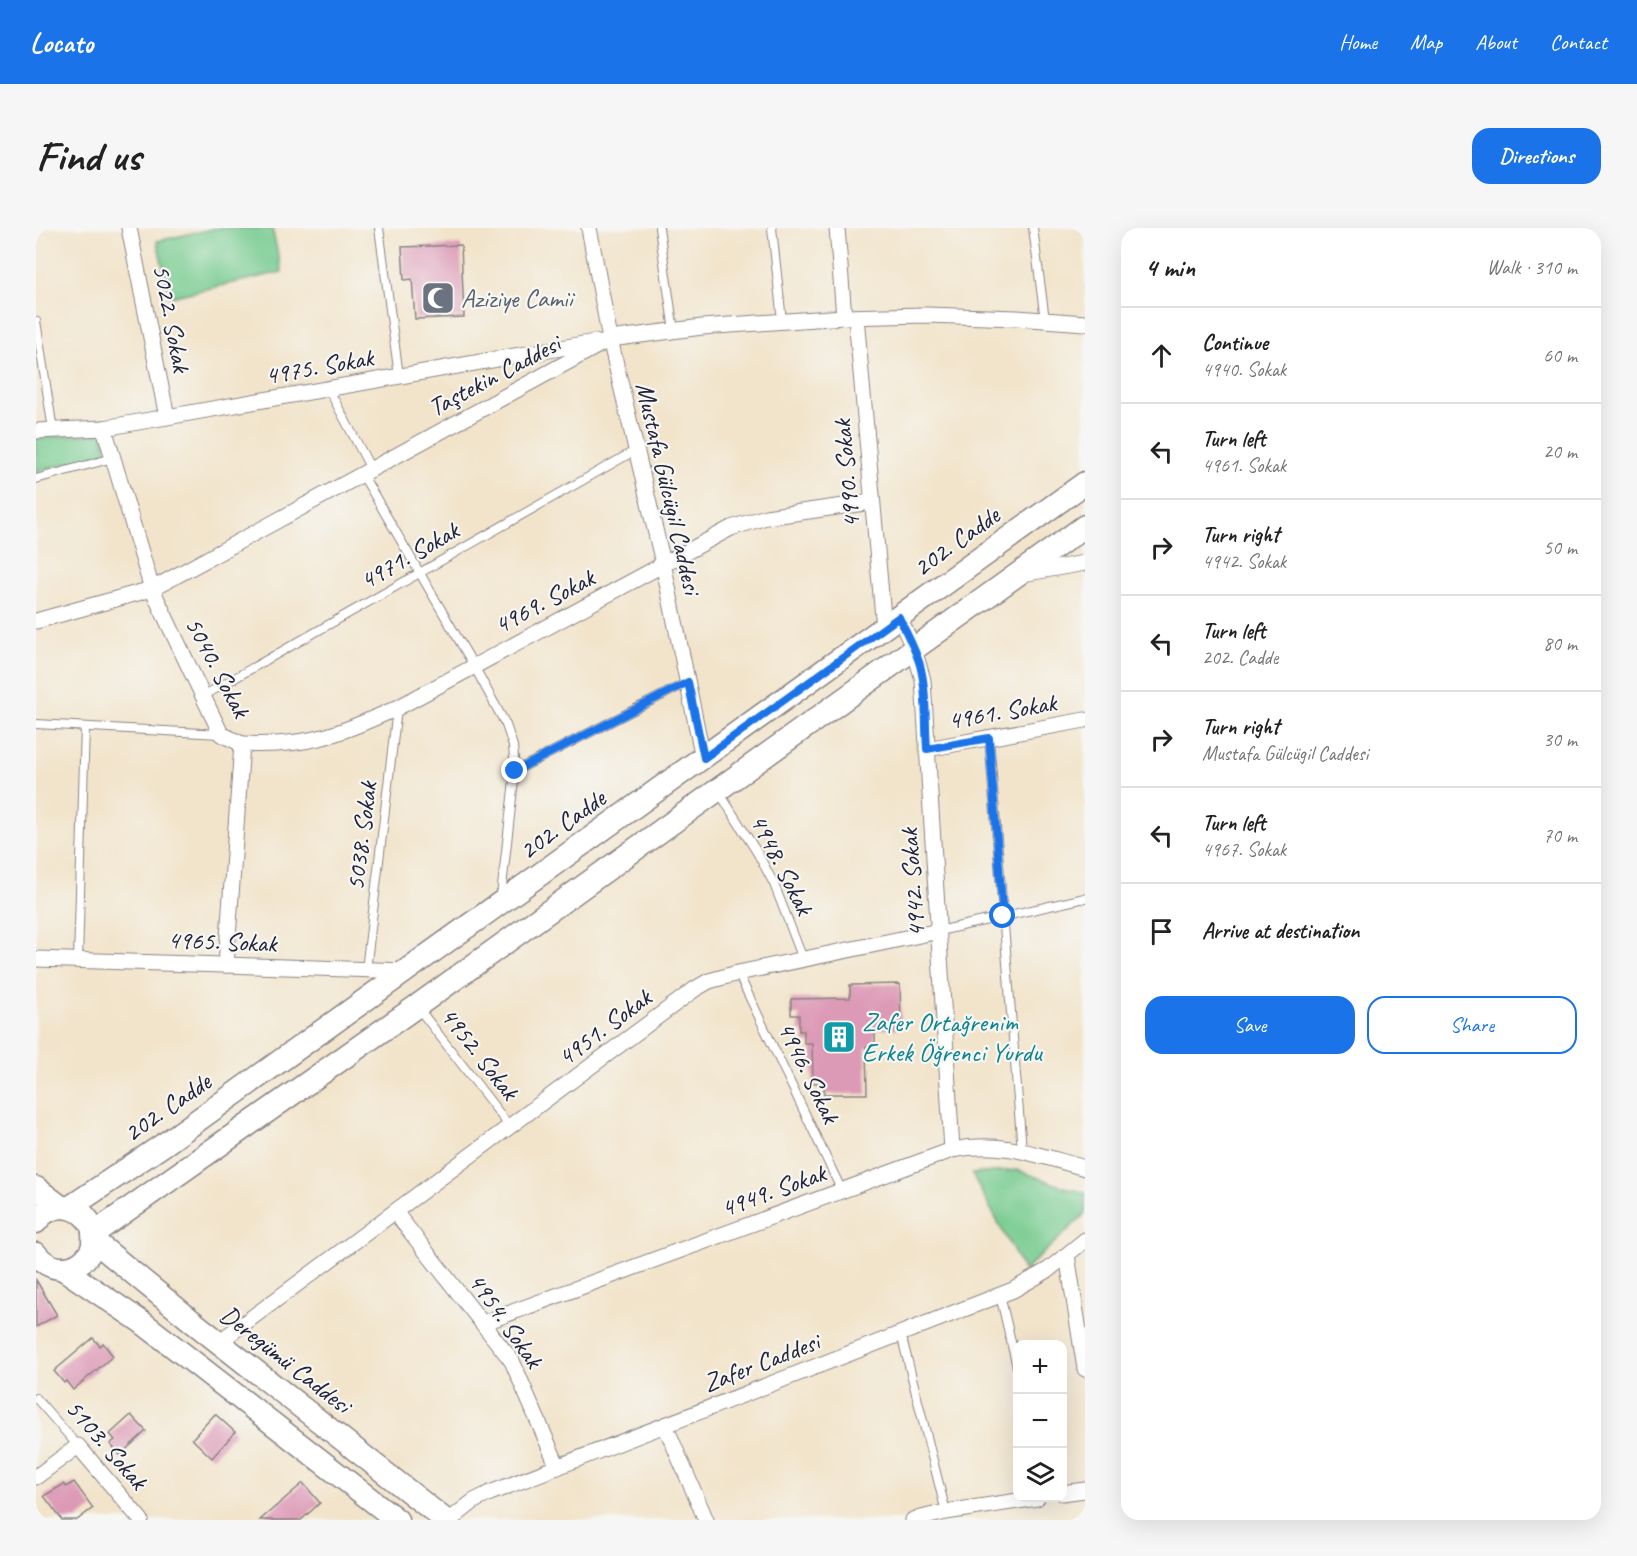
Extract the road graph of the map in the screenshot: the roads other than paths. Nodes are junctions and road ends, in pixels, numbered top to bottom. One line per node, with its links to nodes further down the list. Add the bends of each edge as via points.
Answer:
1 (129, 228): 17 (street, 5022. Sokak)
2 (379, 228): 15 (lane)
3 (590, 228): 14 (street, Mustafa Gülcügil Caddesi)
4 (659, 228): 13 (lane)
5 (772, 228): 11 (lane)
6 (837, 228): 8 (street, 4990. Sokak)
7 (1033, 228): 9 (lane)
8 (850, 317): 9 (street, Taştekin Caddesi, via 926,315); 11 (street, Taştekin Caddesi); 26 (street, 4990. Sokak)
9 (1045, 320): 12 (street, Taştekin Caddesi)
10 (36, 321): 19 (lane)
11 (782, 321): 13 (street, Taştekin Caddesi)
12 (1085, 323)
13 (674, 331): 14 (street, Taştekin Caddesi)
14 (610, 339): 15 (street, 4975. Sokak); 21 (street, Mustafa Gülcügil Caddesi); 23 (street, Taştekin Caddesi)
15 (399, 376): 16 (street, 4975. Sokak)
16 (328, 388): 17 (street, 4975. Sokak); 23 (lane)
17 (167, 417): 18 (street, 4975. Sokak)
18 (104, 428): 19 (street, 4975. Sokak); 22 (street, 5040. Sokak)
19 (53, 430): 20 (street, 4975. Sokak)
20 (36, 431)
21 (636, 450): 28 (street, Mustafa Gülcügil Caddesi); 30 (lane, 4971. Sokak)
22 (113, 458): 24 (lane); 32 (street, 5040. Sokak)
23 (366, 472): 30 (lane); 32 (street, Taştekin Caddesi)
24 (36, 479)
25 (1085, 483): 34 (main road, 202. Cadde)
26 (872, 502): 28 (street, 4969. Sokak, via 747,522); 34 (street, 4990. Sokak)
27 (1085, 526): 31 (main road)
28 (663, 563): 36 (street, 4969. Sokak); 37 (street, Mustafa Gülcügil Caddesi)
29 (1085, 563): 31 (street)
30 (420, 573): 36 (lane); 38 (lane, 4971. Sokak)
31 (1016, 575): 35 (main road)
32 (152, 589): 33 (street, Taştekin Caddesi); 38 (street, 5040. Sokak)
33 (36, 621)
34 (891, 623): 35 (street, 4942. Sokak); 47 (main road, 202. Cadde)
35 (914, 649): 46 (street, 4942. Sokak, via 923,680); 49 (main road)
36 (474, 666): 39 (street, 4969. Sokak); 48 (lane, via 510,735)
37 (688, 682): 47 (street, Mustafa Gülcügil Caddesi); 48 (lane)
38 (203, 696): 43 (street, 5040. Sokak)
39 (397, 708): 45 (street, 4969. Sokak, via 356,727 304,743); 58 (lane, 5038. Sokak)
40 (1085, 720): 44 (street, 4961. Sokak)
41 (36, 724): 42 (lane)
42 (85, 727): 43 (lane); 56 (lane)
43 (221, 734): 45 (street, 5040. Sokak)
44 (989, 738): 46 (street, 4961. Sokak); 52 (lane)
45 (242, 744): 57 (street, 5040. Sokak)
46 (927, 749): 53 (street, 4942. Sokak)
47 (704, 758): 51 (main road, 202. Cadde)
48 (515, 771): 51 (lane)
49 (718, 790): 55 (lane, 4948. Sokak, via 774,884); 61 (main road)
50 (1085, 898): 52 (lane, 4951. Sokak)
51 (501, 903): 59 (main road, 202. Cadde)
52 (1003, 916): 53 (lane, 4951. Sokak); 64 (lane)
53 (939, 931): 55 (street, 4951. Sokak); 63 (street, 4942. Sokak)
54 (36, 959): 56 (street, 4965. Sokak)
55 (803, 959): 60 (street, 4951. Sokak)
56 (78, 960): 57 (street, 4965. Sokak)
57 (226, 965): 58 (street, 4965. Sokak)
58 (366, 970): 59 (street, 4965. Sokak)
59 (407, 971): 68 (main road, 202. Cadde, via 166,1143)
60 (738, 973): 62 (street, 4951. Sokak, via 695,989); 67 (lane, 4946. Sokak)
61 (417, 1006): 62 (lane, 4952. Sokak); 71 (main road)
62 (510, 1126): 69 (street, 4951. Sokak)
63 (952, 1150): 64 (street, 4949. Sokak, via 987,1145); 67 (street, 4949. Sokak)
64 (1022, 1150): 65 (street, 4949. Sokak)
65 (1085, 1168)
66 (36, 1188): 68 (main road)
67 (842, 1191): 77 (street, 4949. Sokak)
68 (65, 1207): 70 (main road, 202. Cadde, via 46,1211); 71 (main road, Deregümü Caddesi, via 86,1218)
69 (394, 1212): 77 (street, 4954. Sokak); 80 (street, 4951. Sokak)
70 (36, 1222)
71 (93, 1237): 75 (main road, via 92,1248 78,1265); 80 (main road, Deregümü Caddesi)
72 (1085, 1240): 74 (street, Zafer Caddesi)
73 (36, 1254): 75 (main road)
74 (1067, 1255): 76 (street, Zafer Caddesi, via 1048,1270); 78 (street)
75 (52, 1272): 93 (main road, via 143,1323)
76 (1000, 1295): 79 (street, Zafer Caddesi); 81 (lane)
77 (483, 1323): 86 (street, 4954. Sokak, via 512,1361)
78 (1082, 1330): 82 (street)
79 (901, 1334): 84 (street, Zafer Caddesi); 91 (lane)
80 (219, 1342): 94 (main road, Deregümü Caddesi)
81 (1013, 1350)
82 (1085, 1369)
83 (36, 1398): 85 (lane, 5103. Sokak)
84 (665, 1425): 86 (street, Zafer Caddesi); 95 (street)
85 (78, 1446): 87 (street); 92 (street, 5103. Sokak)
86 (558, 1467): 94 (street, Zafer Caddesi, via 474,1501)
87 (36, 1477)
88 (1085, 1490): 89 (street)
89 (1067, 1492)
90 (1013, 1501): 91 (street)
91 (946, 1512): 96 (street)
92 (141, 1520)
93 (397, 1520)
94 (447, 1520)
95 (706, 1520)
96 (914, 1520)

